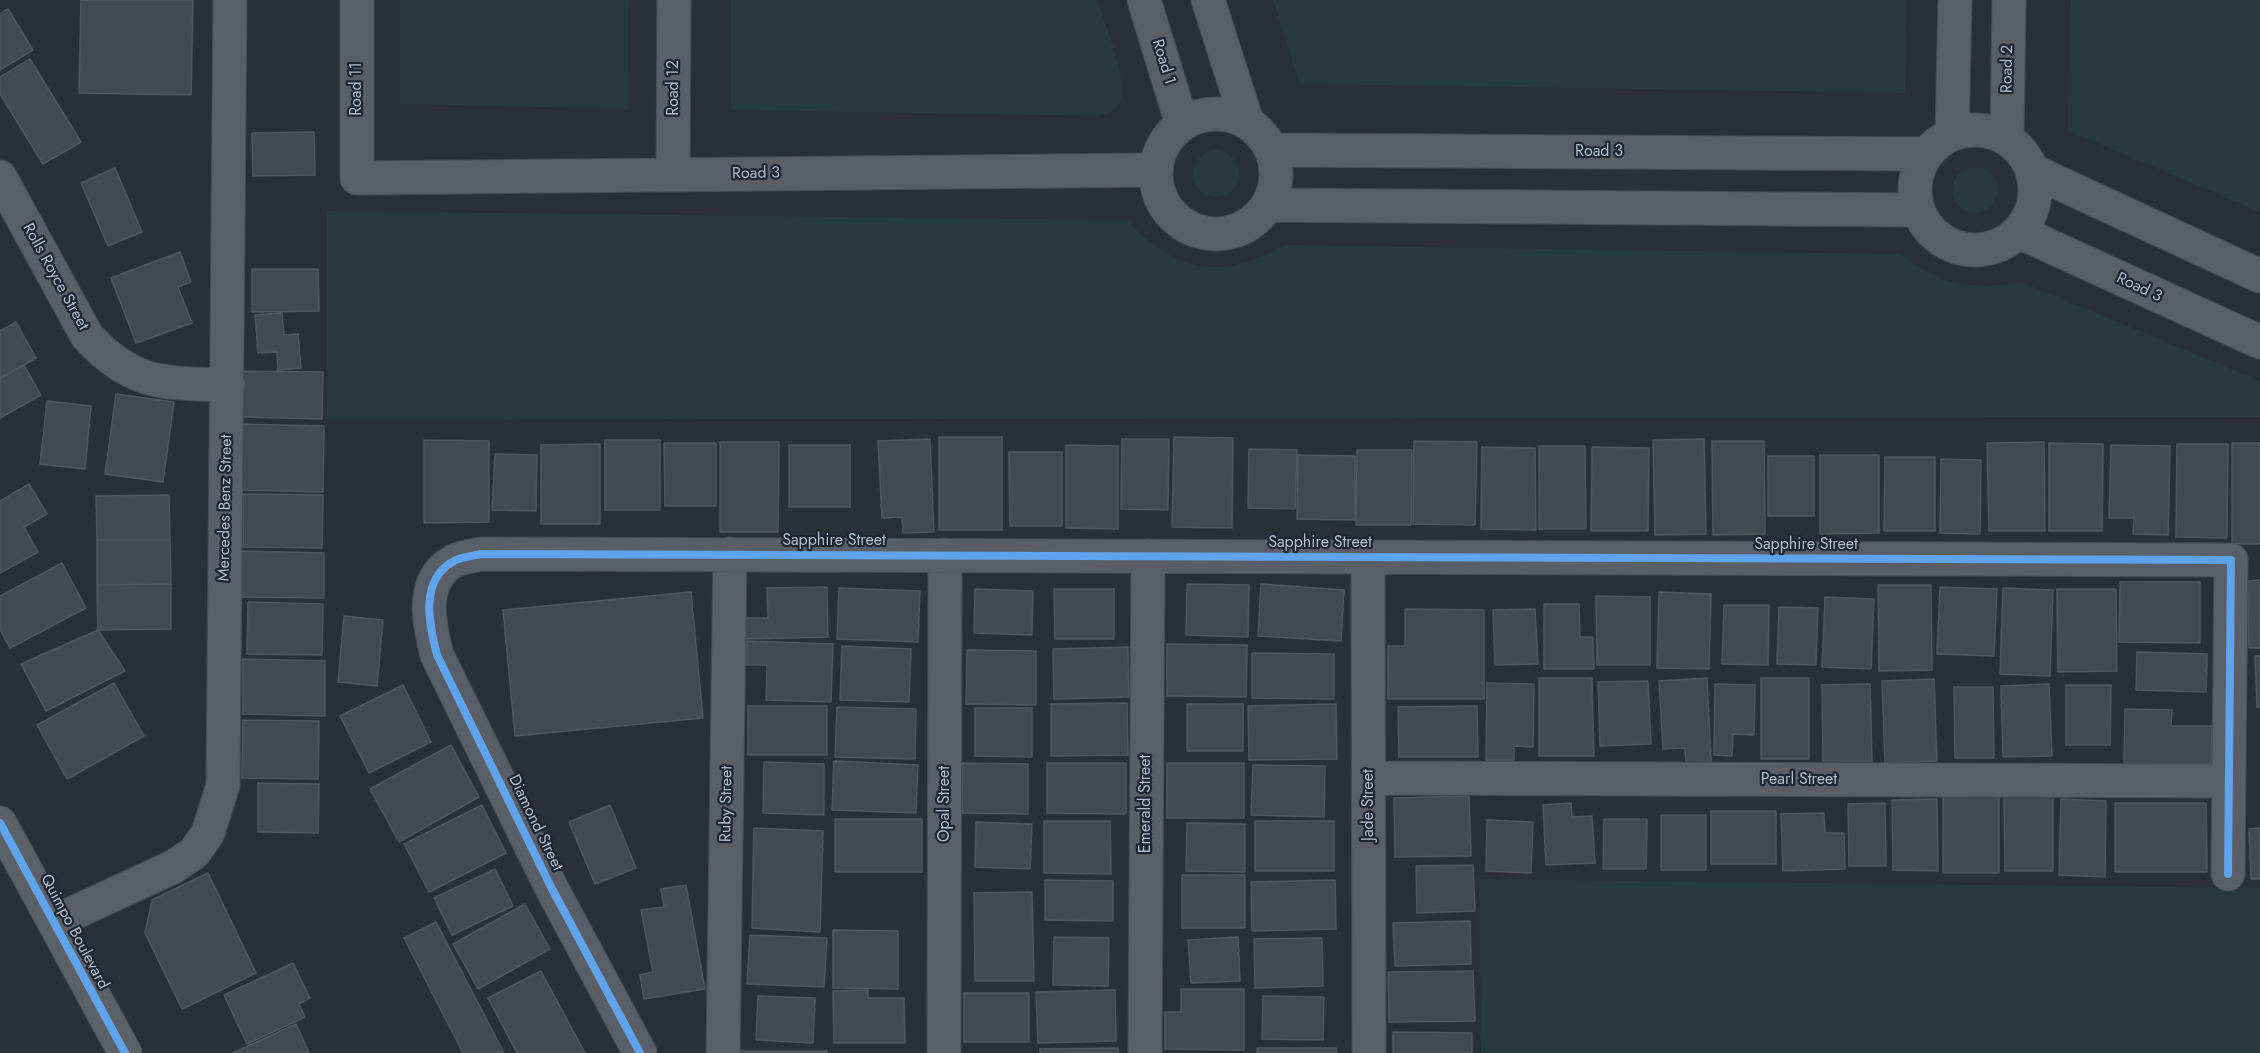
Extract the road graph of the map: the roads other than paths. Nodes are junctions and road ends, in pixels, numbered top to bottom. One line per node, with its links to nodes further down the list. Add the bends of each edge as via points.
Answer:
1 (230, 0): 24 (street, Mercedes Benz Street)
2 (357, 0): 18 (street, Road 11)
3 (674, 0): 16 (street, Road 12)
4 (1144, 0): 9 (street, Road 1)
5 (1208, 0): 8 (street)
6 (1955, 0): 10 (street)
7 (2009, 0): 11 (street, Road 2)
8 (1247, 122): 9 (street, via 1214,114 1197,116); 12 (street)
9 (1182, 124): 14 (street, via 1168,136 1159,152)
10 (1952, 134): 11 (street, via 1981,130); 13 (street)
11 (2007, 138): 15 (street, via 2023,153)
12 (1272, 150): 13 (street, Road 3); 19 (street, via 1277,168 1276,187)
13 (1925, 154): 20 (street, via 1914,191)
14 (1156, 170): 16 (street, Road 3); 19 (street, via 1157,188 1164,205 1190,229 1207,234 1243,229)
15 (2033, 171): 21 (street, via 2035,203); 22 (street)
16 (673, 175): 18 (street, Road 3)
17 (0, 177): 24 (street, Rolls Royce Street, via 87,336 107,358 145,378)
18 (357, 178)
19 (1269, 205): 20 (street)
20 (1918, 210): 21 (street, via 1938,238 1954,247 1989,249)
21 (2019, 232): 23 (street, Road 3)
22 (2260, 276)
23 (2260, 342)
24 (228, 385): 34 (street, Mercedes Benz Street, via 223,785 218,809 194,853)
25 (730, 554): 26 (street, Sapphire Street); 29 (street, Sapphire Street, via 481,554 453,561 435,579); 37 (street, Ruby Street)
26 (945, 555): 27 (street, Sapphire Street); 38 (street, Opal Street)
27 (1148, 556): 28 (street, Sapphire Street); 39 (street, Emerald Street)
28 (1368, 556): 30 (street, Jade Street); 31 (street, Sapphire Street, via 2231,560)
29 (429, 597): 36 (street, Diamond Street, via 430,627 437,655 551,886)
30 (1368, 778): 31 (street, Pearl Street); 40 (street, Jade Street)
31 (2229, 781): 33 (street)
32 (0, 823): 34 (main road, Quimpo Boulevard)
33 (2228, 873)
34 (54, 922): 35 (main road, Quimpo Boulevard)
35 (125, 1053)
36 (640, 1053)
37 (723, 1053)
38 (944, 1053)
39 (1144, 1053)
40 (1369, 1053)

